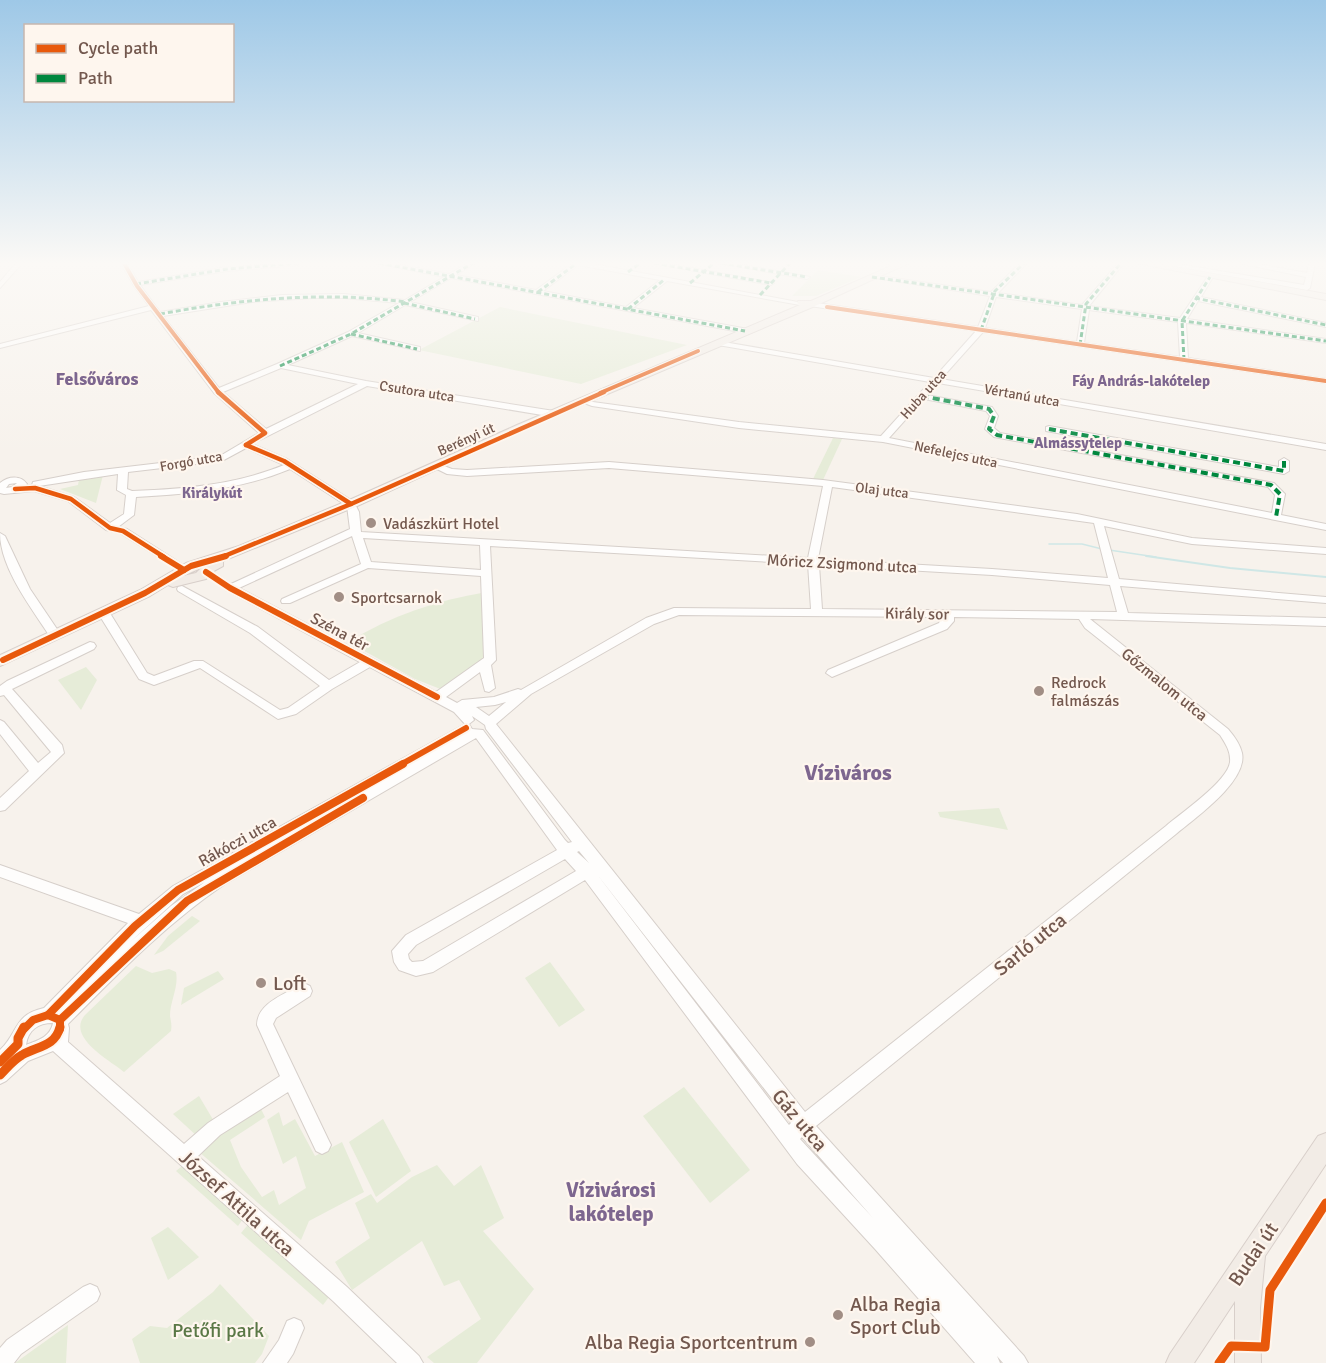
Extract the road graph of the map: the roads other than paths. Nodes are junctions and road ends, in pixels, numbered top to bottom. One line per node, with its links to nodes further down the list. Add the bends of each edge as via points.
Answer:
1 (77, 327): 17 (street)
2 (169, 327): 24 (street)
3 (363, 327): 13 (street)
4 (722, 327): 12 (street)
5 (755, 327): 12 (main road, Berényi út)
6 (958, 327): 11 (street)
7 (982, 327): 11 (street, Huba utca)
8 (1082, 327): 16 (street)
9 (1182, 327): 19 (street)
10 (1224, 327): 14 (street)
11 (981, 330): 16 (street); 21 (street, Huba utca)
12 (745, 331): 15 (main road, Berényi út)
13 (351, 334): 18 (street); 20 (street)
14 (1326, 340)
15 (718, 343): 21 (street, Vértanú utca); 26 (main road, Berényi út)
16 (1080, 345): 19 (street)
17 (0, 346)
18 (417, 349)
19 (1184, 360): 22 (street)
20 (280, 366): 23 (street, Csutora utca); 24 (street)
21 (935, 380): 25 (street, Huba utca); 33 (street, Vértanú utca)
22 (1326, 381)
23 (366, 383): 27 (street, Csutora utca); 29 (street, Forgó utca)
24 (217, 391): 29 (street)
25 (922, 396): 31 (street, Huba utca); 34 (street, via 989,409 994,413 989,429 997,435)
26 (583, 401): 27 (main road, Berényi út); 31 (street, Nefelejcs utca, via 720,423)
27 (554, 414): 38 (main road, Berényi út)
28 (1049, 429): 30 (street)
29 (265, 433): 32 (street, Forgó utca)
30 (1090, 436): 34 (street); 35 (street)
31 (883, 439): 47 (street, Nefelejcs utca)
32 (246, 445): 37 (street); 40 (street, Forgó utca, via 222,458)
33 (1326, 447)
34 (1088, 452): 39 (street)
35 (1200, 456): 36 (street, via 1284,471); 39 (street)
36 (1284, 461)
37 (289, 466): 44 (street, via 233,486 174,494); 46 (street)
38 (436, 466): 43 (street, Olaj utca, via 467,473 616,466); 46 (main road, Berényi út)
39 (1202, 472): 47 (street, via 1276,488 1280,494)
40 (123, 475): 42 (street, Forgó utca, via 84,475); 44 (street)
41 (6, 484): 42 (street); 45 (street)
42 (36, 484): 45 (street)
43 (828, 484): 48 (street, Olaj utca); 55 (street)
44 (127, 492): 50 (street, via 129,516)
45 (54, 495): 50 (street, via 71,500)
46 (351, 504): 51 (street); 57 (main road, Berényi út)
47 (1276, 517): 49 (street, Nefelejcs utca)
48 (1098, 521): 54 (street, Olaj utca, via 1200,542); 59 (street)
49 (1326, 527)
50 (110, 528): 57 (street, via 123,531)
51 (356, 533): 53 (street, Móricz Zsigmond utca); 56 (street); 60 (street, Móricz Zsigmond utca)
52 (1, 538): 69 (street, via 25,588)
53 (485, 542): 55 (street, Móricz Zsigmond utca); 58 (street)
54 (1326, 551)
55 (813, 561): 59 (street, Móricz Zsigmond utca); 64 (street)
56 (367, 565): 58 (street, Széna tér); 62 (street, Széna tér)
57 (193, 573): 60 (street, Széna tér); 63 (main road, Berényi út); 76 (street, via 254,630)
58 (485, 573): 74 (street, via 491,654)
59 (1114, 583): 61 (street, Móricz Zsigmond utca); 67 (street)
60 (230, 588): 73 (street, Széna tér)
61 (1326, 600)
62 (286, 602)
63 (104, 613): 69 (main road, Berényi út); 76 (street, via 143,676 154,681 203,665 278,715 292,711)
64 (817, 613): 65 (street, Király sor); 79 (street, Király sor, via 671,613)
65 (948, 614): 66 (street, Király sor); 75 (street, via 943,626)
66 (1082, 615): 67 (street, Király sor); 70 (street, Gőzmalom utca)
67 (1123, 616): 68 (street, Király sor); 70 (street, Gőzmalom utca, via 1107,622)
68 (1326, 622)
69 (55, 635): 72 (main road, Berényi út)
70 (1106, 636): 84 (street, Gőzmalom utca)
71 (90, 646): 78 (street)
72 (0, 661)
73 (370, 663): 76 (street); 80 (street, Széna tér)
74 (485, 664): 77 (street); 80 (street)
75 (832, 673)
76 (328, 686)
77 (489, 688)
78 (3, 691): 85 (street, via 58,750 55,758)
79 (527, 691): 81 (street, Király sor, via 495,701); 83 (street, Király sor)
80 (437, 697): 81 (street, Széna tér); 83 (street, Széna tér)
81 (462, 704): 83 (street, Széna tér)
82 (0, 725): 85 (street, via 34,768)
83 (479, 726): 87 (street, Gáz utca); 90 (street, Rákóczi utca, via 190,883); 92 (street, Rákóczi utca, via 187,901)
84 (1224, 732): 97 (street, Sarló utca, via 1237,759 1231,778 1127,866)
85 (41, 768): 86 (street)
86 (0, 806)
87 (574, 847): 88 (street, Gáz utca); 88 (street, via 403,946 399,958 405,968 427,967)
88 (593, 868): 97 (street, Gáz utca); 98 (street, Gáz utca)
89 (0, 871): 90 (street)
90 (140, 921): 92 (street, Rákóczi utca)
91 (304, 990): 96 (street, via 265,1018)
92 (57, 1027): 93 (street); 93 (street, Rákóczi utca, via 40,1016 26,1025 18,1038); 101 (street, József Attila utca)
93 (28, 1049): 94 (street, Rákóczi utca); 95 (street, Rákóczi utca)
94 (0, 1062)
95 (0, 1075)
96 (292, 1079): 100 (street); 101 (street, via 214,1130)
97 (803, 1124): 98 (street, Sarló utca); 109 (street, Gáz utca)
98 (787, 1138): 108 (street, Gáz utca)
99 (1326, 1144): 102 (main road, Budai út)
100 (322, 1145)
101 (184, 1156): 107 (street, József Attila utca)
102 (1255, 1252): 110 (main road, Budai út); 111 (main road, via 1247,1308)
103 (90, 1294): 105 (street, via 14,1347)
104 (294, 1328): 106 (street)
105 (1, 1363)
106 (274, 1363)
107 (412, 1363)
108 (989, 1363)
109 (1017, 1363)
110 (1179, 1363)
111 (1248, 1363)

